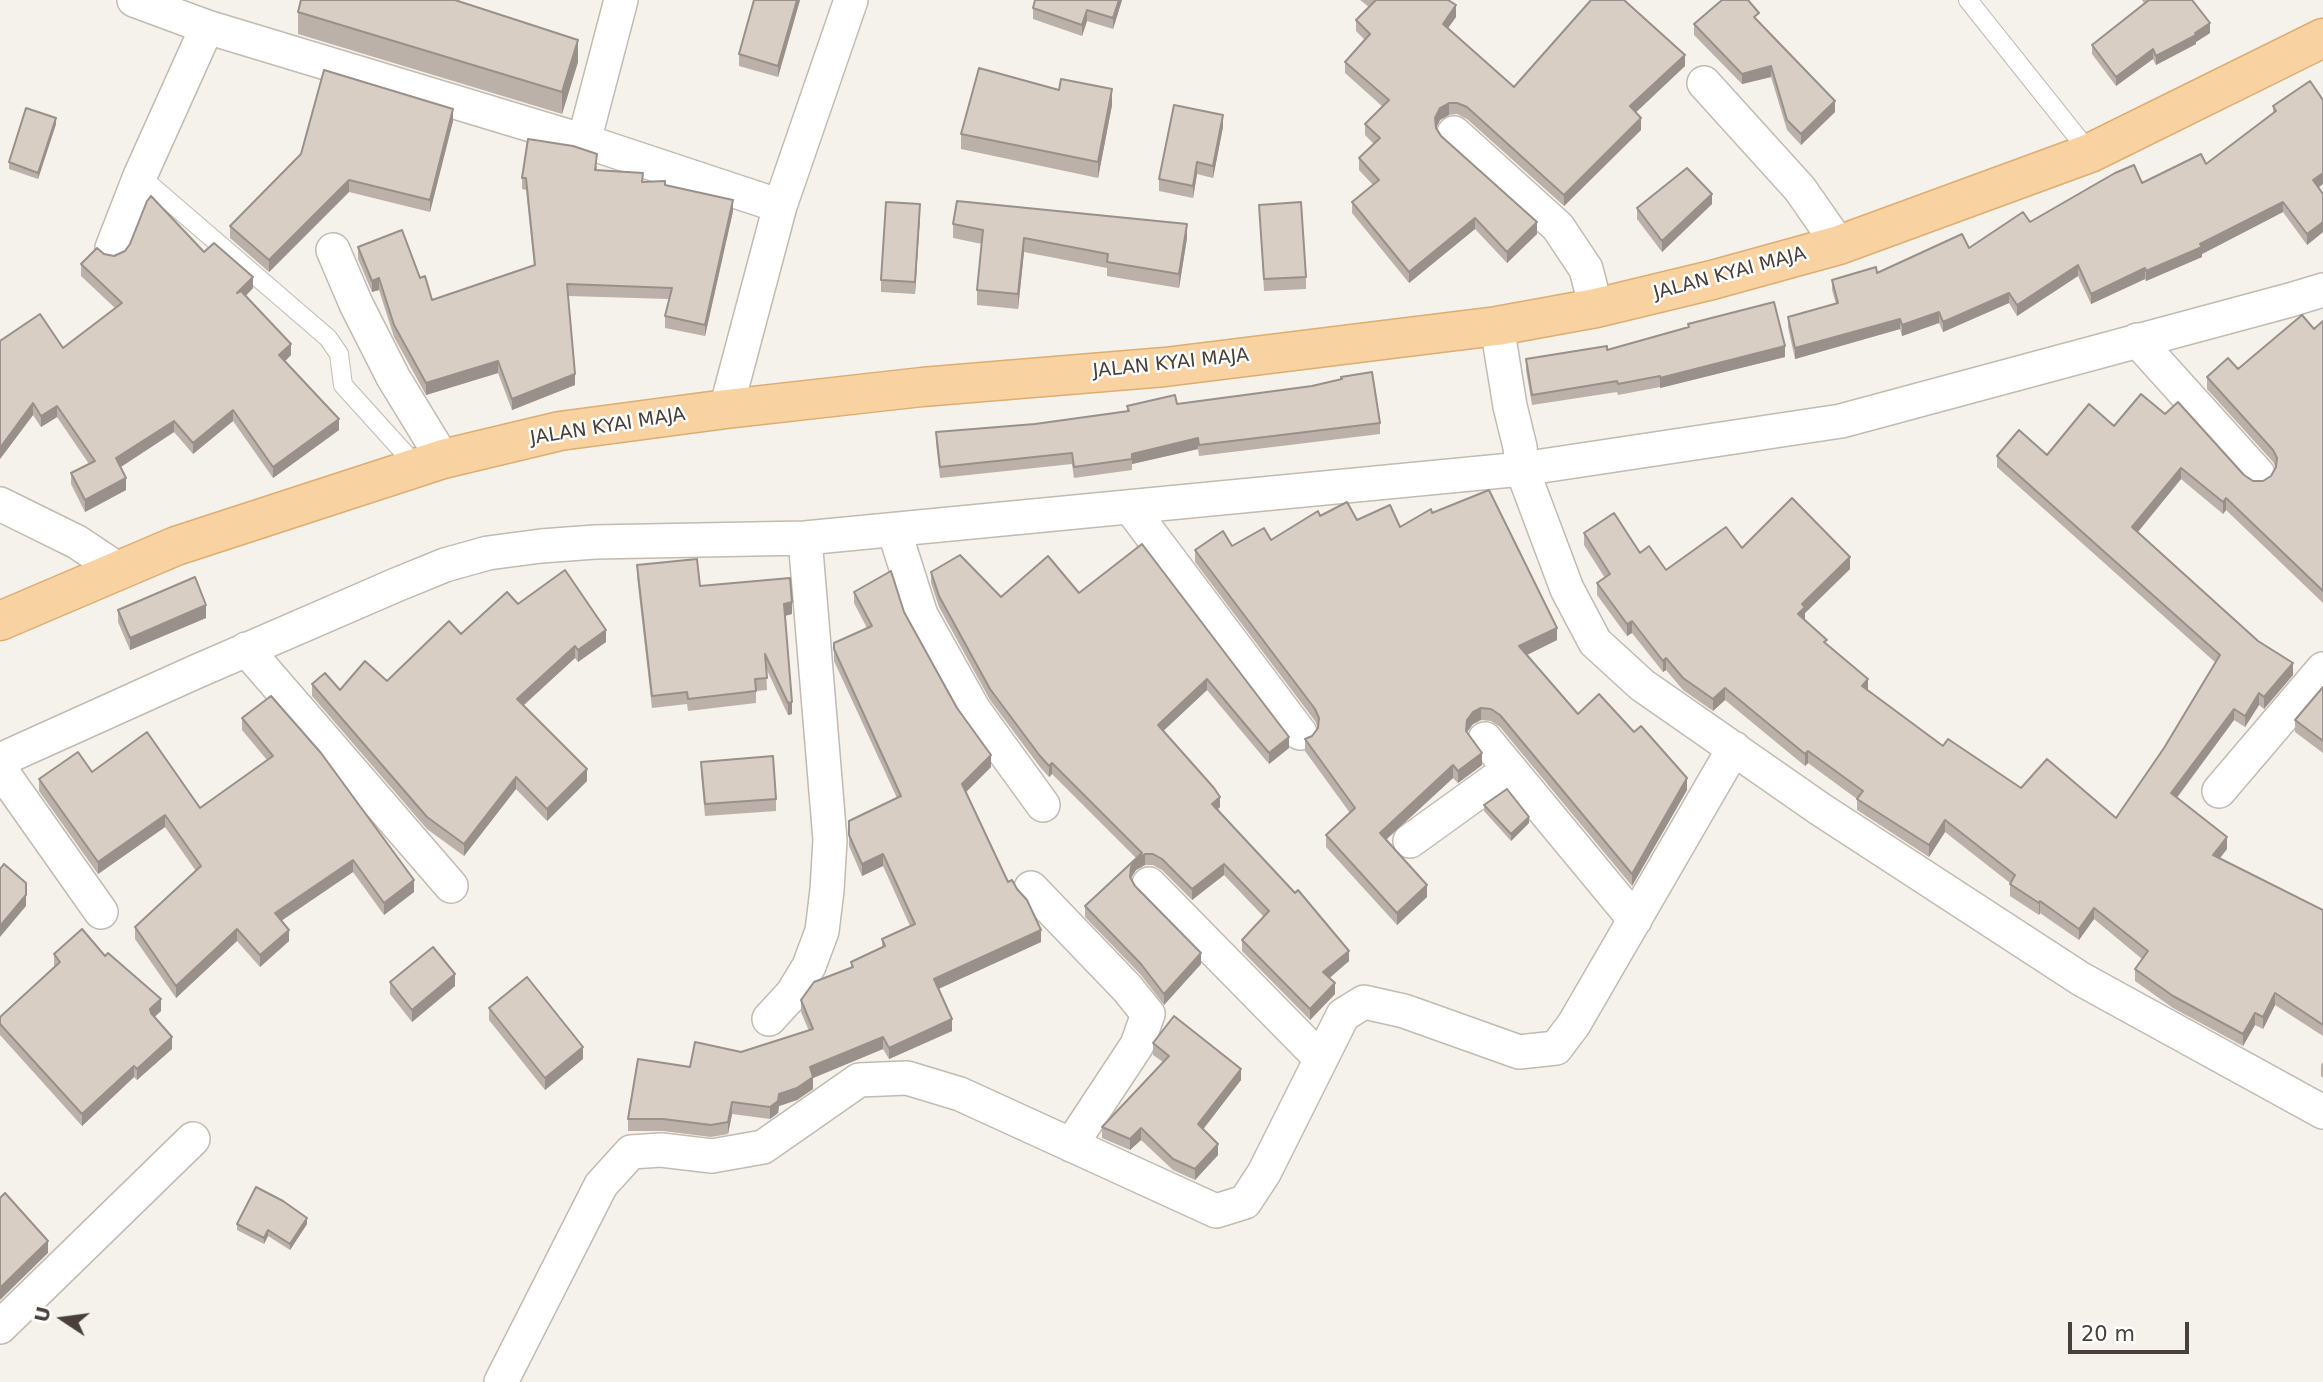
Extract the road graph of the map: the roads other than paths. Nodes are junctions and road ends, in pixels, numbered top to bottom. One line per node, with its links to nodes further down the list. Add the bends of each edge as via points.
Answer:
1 (134, 0): 5 (street)
2 (621, 0): 9 (street)
3 (851, 0): 12 (street)
4 (1968, 0): 10 (lane)
5 (206, 27): 9 (street); 11 (street)
6 (2321, 42): 10 (main road, JALAN KYAI MAJA)
7 (1704, 83): 13 (street, via 1800,189)
8 (1454, 133): 17 (street, via 1558,227 1586,269)
9 (584, 141): 12 (street)
10 (2090, 153): 13 (main road, JALAN KYAI MAJA)
11 (140, 176): 14 (street); 22 (lane, via 328,338 339,354 343,385)
12 (780, 206): 20 (street)
13 (1839, 245): 17 (main road, JALAN KYAI MAJA)
14 (112, 248)
15 (333, 250): 22 (street)
16 (2323, 290): 19 (street)
17 (1596, 308): 18 (main road, JALAN KYAI MAJA)
18 (1497, 326): 20 (main road, JALAN KYAI MAJA, via 1165,367); 21 (street)
19 (2137, 340): 21 (street, via 1842,421); 23 (street)
20 (726, 409): 22 (main road, JALAN KYAI MAJA, via 560,431)
21 (1521, 458): 25 (street); 34 (street, via 1567,589 1595,642 1642,685)
22 (431, 464): 28 (main road, JALAN KYAI MAJA, via 176,545)
23 (2258, 474)
24 (0, 504): 28 (street, via 77,542)
25 (1130, 507): 26 (street); 32 (street)
26 (894, 530): 27 (street); 39 (street, via 921,615 974,710)
27 (805, 538): 30 (street, via 595,542 488,553 421,575); 46 (street, via 830,839 827,890 821,932 809,966)
28 (119, 570): 29 (main road, JALAN KYAI MAJA)
29 (0, 621)
30 (246, 649): 35 (street); 42 (street)
31 (2323, 669): 38 (street)
32 (1300, 733)
33 (1485, 739): 37 (street)
34 (1734, 748): 45 (street); 48 (street, via 2081,979)
35 (0, 760)
36 (0, 769): 44 (street)
37 (1510, 769): 40 (street); 45 (street)
38 (2219, 791)
39 (1043, 804)
40 (1410, 841)
41 (1149, 884): 47 (street)
42 (451, 886)
43 (1031, 888): 50 (street, via 1148,1014 1137,1045)
44 (101, 912)
45 (1635, 920): 47 (street, via 1556,1048 1519,1052 1404,1011 1364,1002 1343,1016)
46 (769, 1019)
47 (1321, 1059): 50 (street, via 1245,1202 1216,1212)
48 (2323, 1112)
49 (193, 1139): 51 (street)
50 (1071, 1145): 52 (street, via 960,1094 907,1078 859,1080 763,1147 712,1156 631,1152 601,1185)
51 (0, 1327)
52 (501, 1382)

